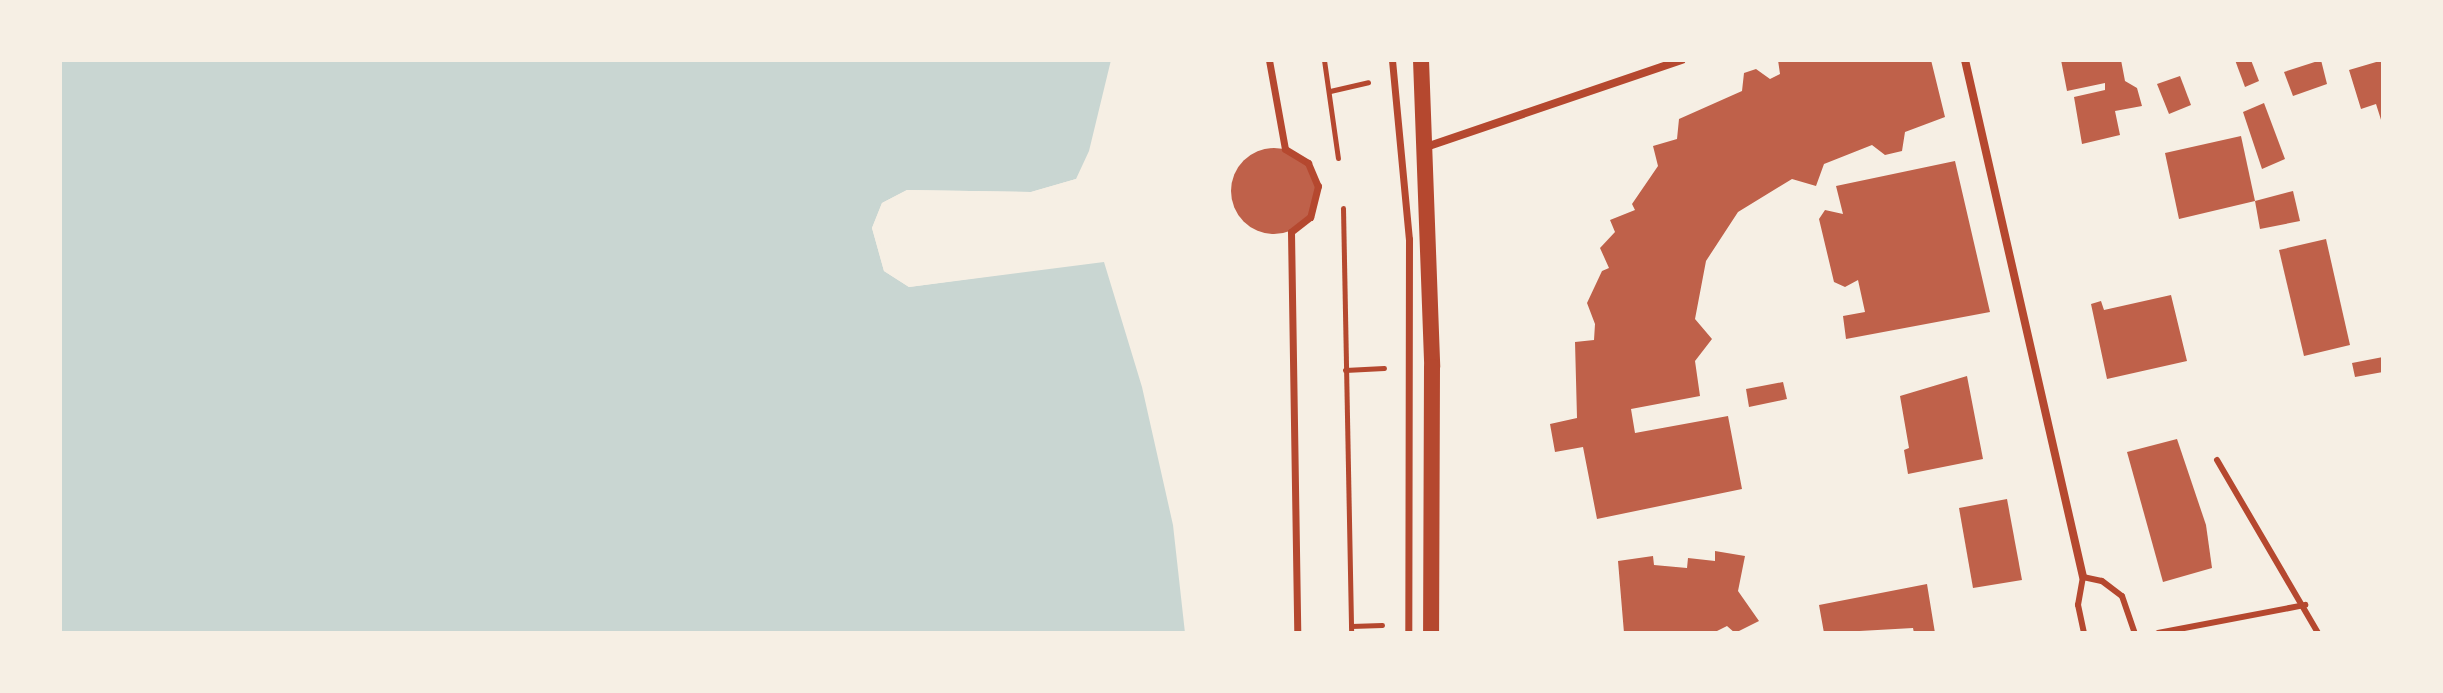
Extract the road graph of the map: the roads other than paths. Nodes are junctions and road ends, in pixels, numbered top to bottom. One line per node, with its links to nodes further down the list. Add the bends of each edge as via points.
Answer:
1 (1269, 60): 10 (street, via 1285,149 1308,163 1318,186 1310,217 1291,232)
2 (1392, 60): 11 (street, via 1409,239)
3 (1421, 60): 6 (main road)
4 (1682, 60): 6 (street)
5 (1965, 60): 8 (street)
6 (1426, 147): 12 (main road)
7 (2217, 460): 9 (lane)
8 (2083, 577): 13 (lane, via 2078,605); 14 (lane, via 2102,581 2122,596)
9 (2305, 605): 15 (lane); 16 (lane)
10 (1297, 633)
11 (1408, 633)
12 (1431, 633)
13 (2084, 633)
14 (2135, 633)
15 (2158, 633)
16 (2318, 633)

